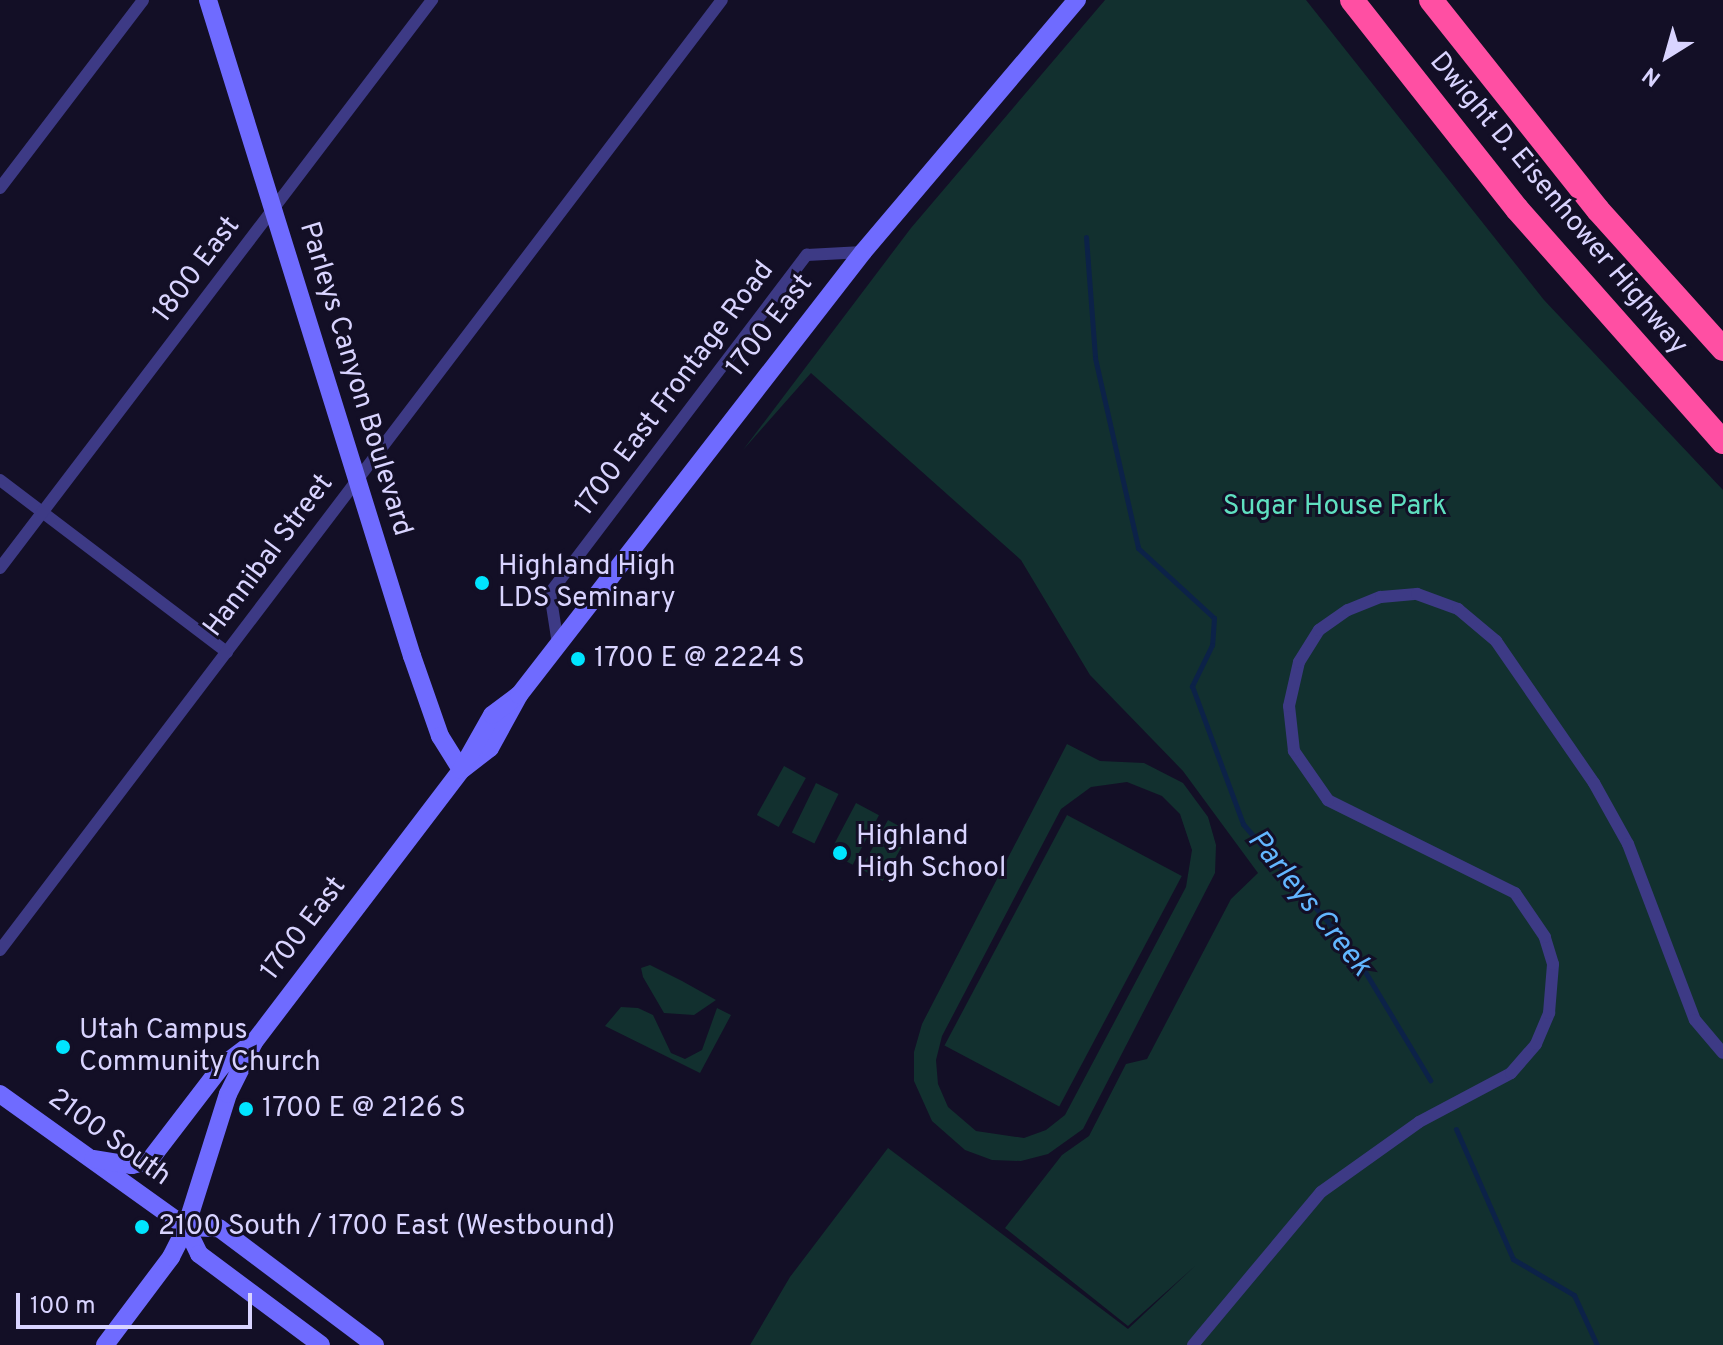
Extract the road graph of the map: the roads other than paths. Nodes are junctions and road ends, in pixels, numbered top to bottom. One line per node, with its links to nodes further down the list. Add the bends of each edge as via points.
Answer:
1 (143, 0): 8 (street)
2 (208, 0): 9 (street, Parleys Canyon Boulevard)
3 (432, 0): 9 (street, 1800 East)
4 (722, 0): 13 (street, Hannibal Street)
5 (1077, 0): 10 (street, 1700 East)
6 (1352, 0): 12 (highway, Dwight D. Eisenhower Highway, via 1517,209)
7 (1431, 0): 11 (highway, Dwight D. Eisenhower Highway, via 1598,210)
8 (0, 188)
9 (273, 209): 13 (street, Parleys Canyon Boulevard); 15 (street, 1800 East)
10 (863, 252): 17 (street, 1700 East); 17 (street, 1700 East Frontage Road, via 807,255 550,593)
11 (1723, 349)
12 (1723, 442)
13 (357, 479): 18 (street, Hannibal Street); 19 (street, Parleys Canyon Boulevard, via 440,736)
14 (0, 480): 15 (street)
15 (42, 512): 16 (street, 1800 East); 18 (street)
16 (0, 568)
17 (558, 644): 19 (street, 1700 East, via 519,695 484,725)
18 (227, 652): 20 (street, Hannibal Street)
19 (461, 770): 21 (street, 1700 East)
20 (0, 950)
21 (254, 1042): 24 (street, via 222,1066 149,1161 132,1165); 25 (street, 1700 East, via 224,1104)
22 (1723, 1053): 29 (street, via 1695,1020 1614,818 1496,641 1458,609 1417,594 1381,597 1348,610 1319,630 1299,662 1290,729 1294,751 1328,800 1515,893 1545,937 1553,989 1543,1028 1511,1073 1419,1122 1321,1192)
23 (0, 1094): 24 (street, 2100 South)
24 (89, 1158): 25 (street, 2100 South)
25 (186, 1227): 26 (street, 1700 East, via 171,1257); 27 (street, 2100 South, via 199,1254); 28 (street, 2100 South, via 219,1228)
26 (105, 1345)
27 (321, 1345)
28 (375, 1345)
29 (1193, 1345)

